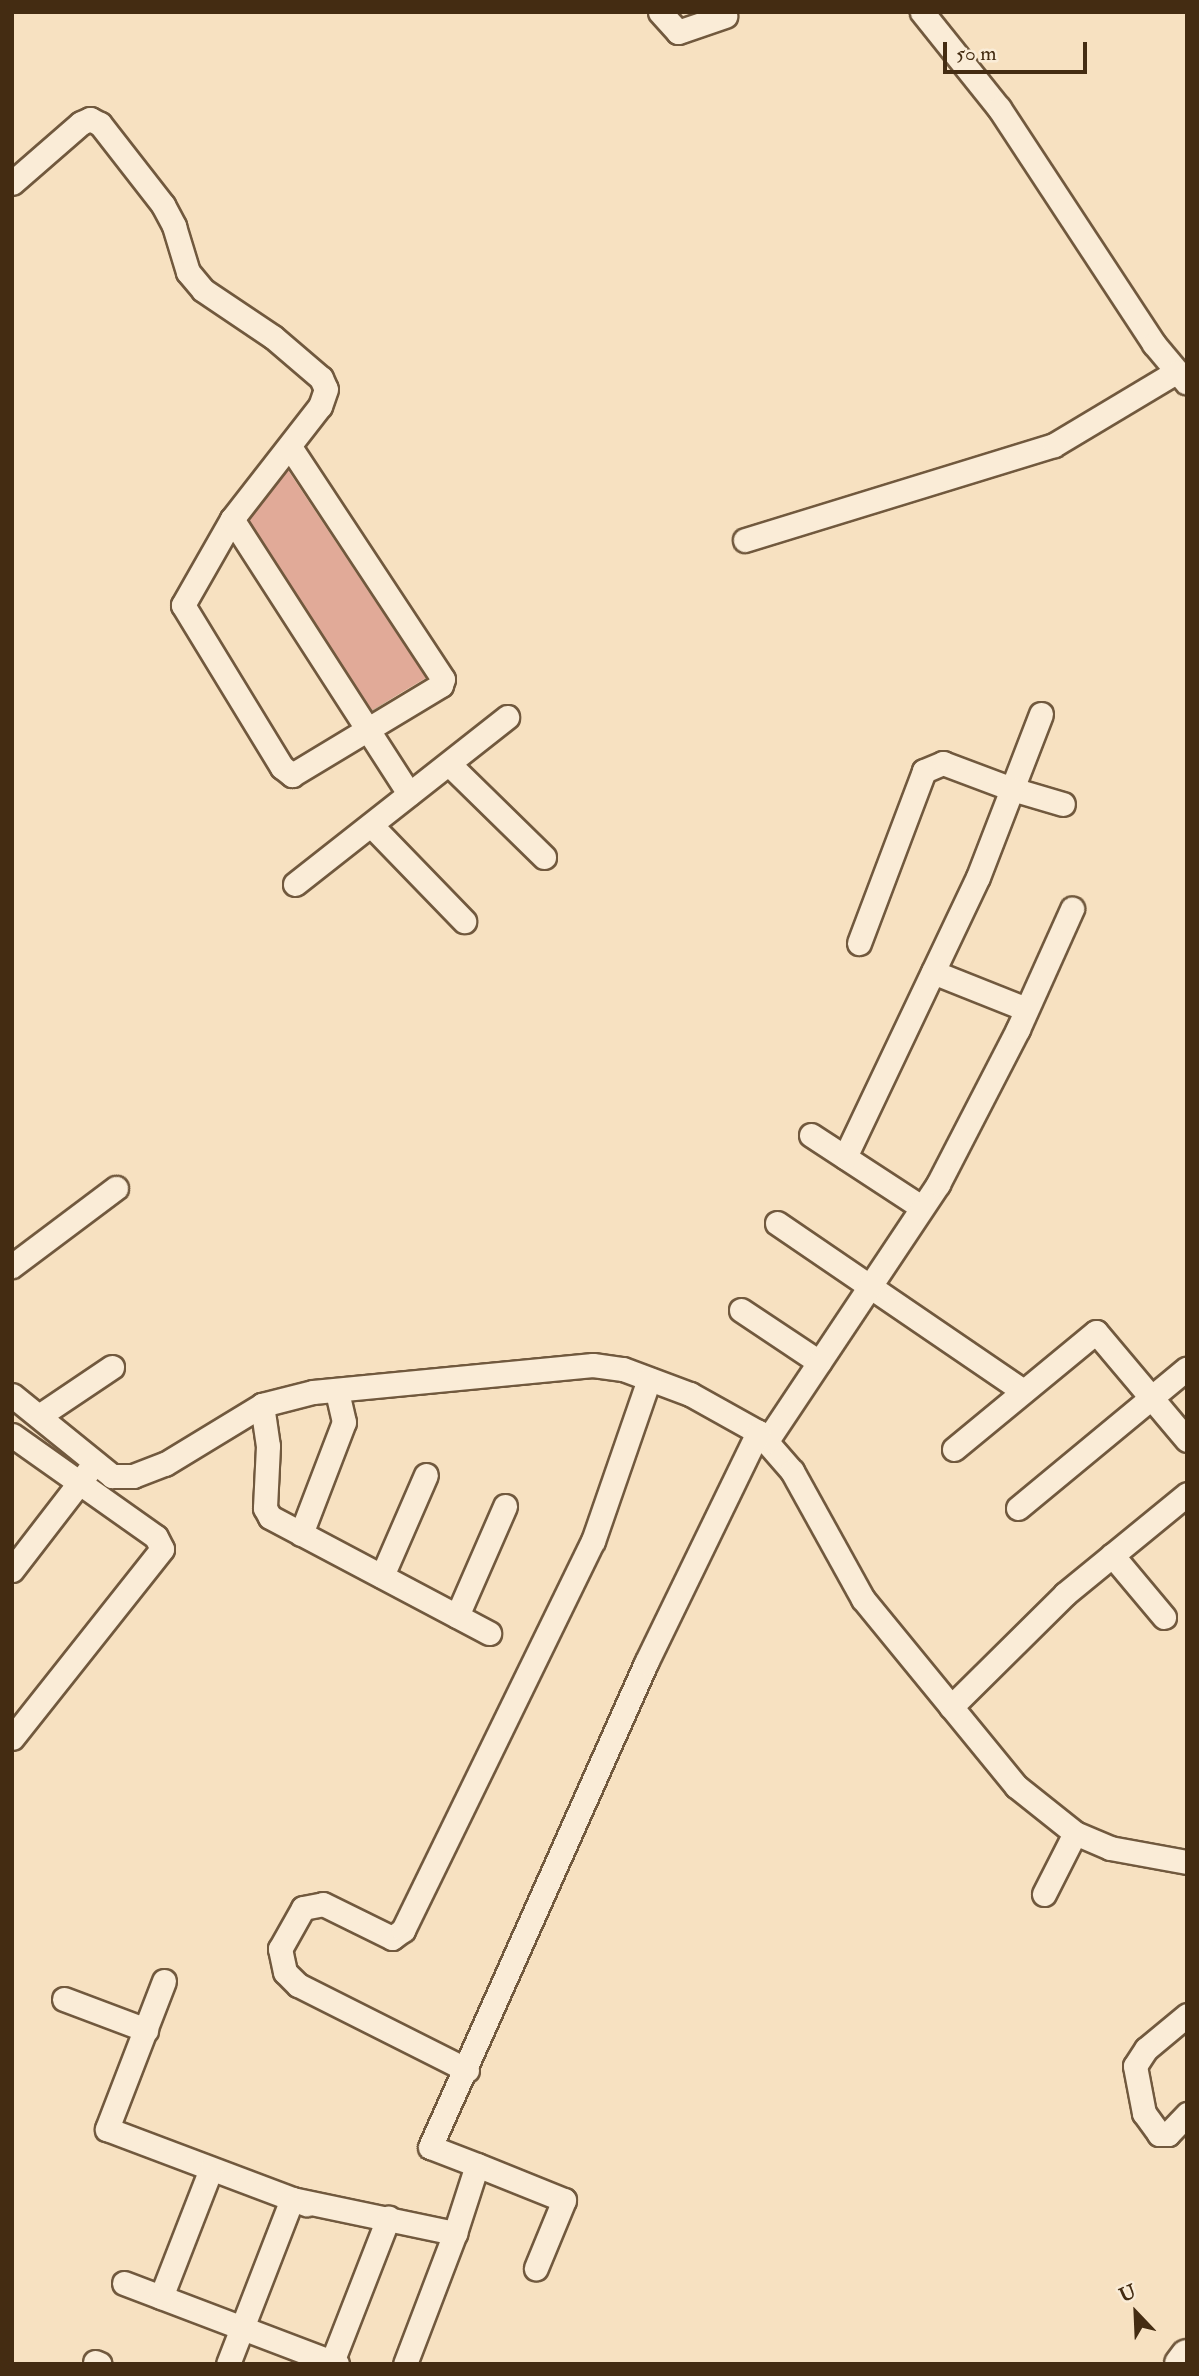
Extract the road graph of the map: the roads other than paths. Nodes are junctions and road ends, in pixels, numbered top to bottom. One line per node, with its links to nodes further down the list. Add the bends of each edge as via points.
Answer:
1 (660, 12): 3 (street, via 678,32)
2 (922, 12): 5 (street, via 999,108)
3 (725, 16)
4 (12, 183): 6 (street, via 81,123 90,119 100,124 163,205 188,272 203,290 273,337 321,378 323,398)
5 (1182, 377): 8 (street, via 1054,445)
6 (290, 447): 7 (street); 11 (street, via 443,679 441,685)
7 (232, 519): 11 (street); 11 (street, via 183,605 282,767 292,775 299,774)
8 (745, 540)
9 (1041, 714): 13 (street)
10 (507, 717): 12 (street)
11 (366, 732): 14 (street)
12 (449, 764): 14 (street); 17 (street)
13 (1012, 789): 15 (street); 21 (street, via 943,763 924,771); 22 (street, via 978,877)
14 (410, 794): 16 (street)
15 (1063, 804)
16 (370, 825): 18 (street); 20 (street)
17 (544, 857)
18 (295, 884)
19 (1072, 909): 23 (street)
20 (464, 920)
21 (859, 943)
22 (933, 972): 23 (street); 25 (street)
23 (1026, 1009): 27 (street, via 938,1184)
24 (811, 1135): 25 (street)
25 (845, 1157): 27 (street)
26 (116, 1188): 29 (street)
27 (921, 1207): 30 (street)
28 (777, 1223): 30 (street)
29 (12, 1266)
30 (870, 1284): 32 (street); 37 (street)
31 (741, 1310): 32 (street)
32 (819, 1362): 43 (street)
33 (112, 1367): 41 (street)
34 (1187, 1368): 39 (street)
35 (649, 1379): 36 (street, via 593,1365); 43 (street, via 690,1394); 67 (street, via 593,1541 403,1930 392,1938 323,1904 303,1908 280,1949 285,1972 298,1985)
36 (337, 1391): 40 (street); 51 (street, via 344,1422)
37 (1023, 1391): 39 (street, via 1096,1332); 45 (street)
38 (12, 1395): 41 (street)
39 (1152, 1398): 44 (street); 50 (street)
40 (262, 1405): 46 (street, via 165,1464 133,1476); 51 (street, via 268,1446 265,1508 270,1517)
41 (39, 1416): 46 (street)
42 (12, 1435): 46 (street)
43 (762, 1437): 58 (street, via 792,1471 863,1599); 67 (street, via 646,1663)
44 (1187, 1440)
45 (954, 1449)
46 (87, 1473): 53 (street); 59 (street, via 156,1537 162,1549)
47 (426, 1475): 54 (street)
48 (1187, 1494): 52 (street)
49 (505, 1506): 55 (street)
50 (1018, 1508)
51 (301, 1534): 54 (street)
52 (1112, 1555): 56 (street); 58 (street, via 1065,1594)
53 (12, 1570)
54 (382, 1576): 55 (street)
55 (457, 1616): 57 (street)
56 (1164, 1617)
57 (489, 1633)
58 (951, 1706): 60 (street, via 1016,1786)
59 (12, 1738)
60 (1075, 1833): 61 (street, via 1110,1848); 62 (street)
61 (1187, 1862)
62 (1044, 1894)
63 (164, 1981): 66 (street)
64 (64, 1999): 66 (street)
65 (1187, 2015): 68 (street, via 1146,2049 1135,2066 1144,2113 1159,2134 1168,2134)
66 (146, 2030): 70 (street, via 107,2129)
67 (467, 2070): 69 (street, via 430,2147)
68 (1187, 2114)
69 (477, 2165): 73 (street); 74 (street, via 564,2200)
70 (211, 2169): 71 (street); 76 (street)
71 (292, 2199): 72 (street); 77 (street)
72 (385, 2226): 73 (street); 79 (street)
73 (455, 2233): 81 (street)
74 (536, 2268)
75 (124, 2283): 76 (street)
76 (161, 2297): 77 (street)
77 (242, 2328): 79 (street); 80 (street)
78 (1187, 2357): 82 (main road)
79 (335, 2363)
80 (228, 2364)
81 (405, 2364)
82 (1181, 2364)

